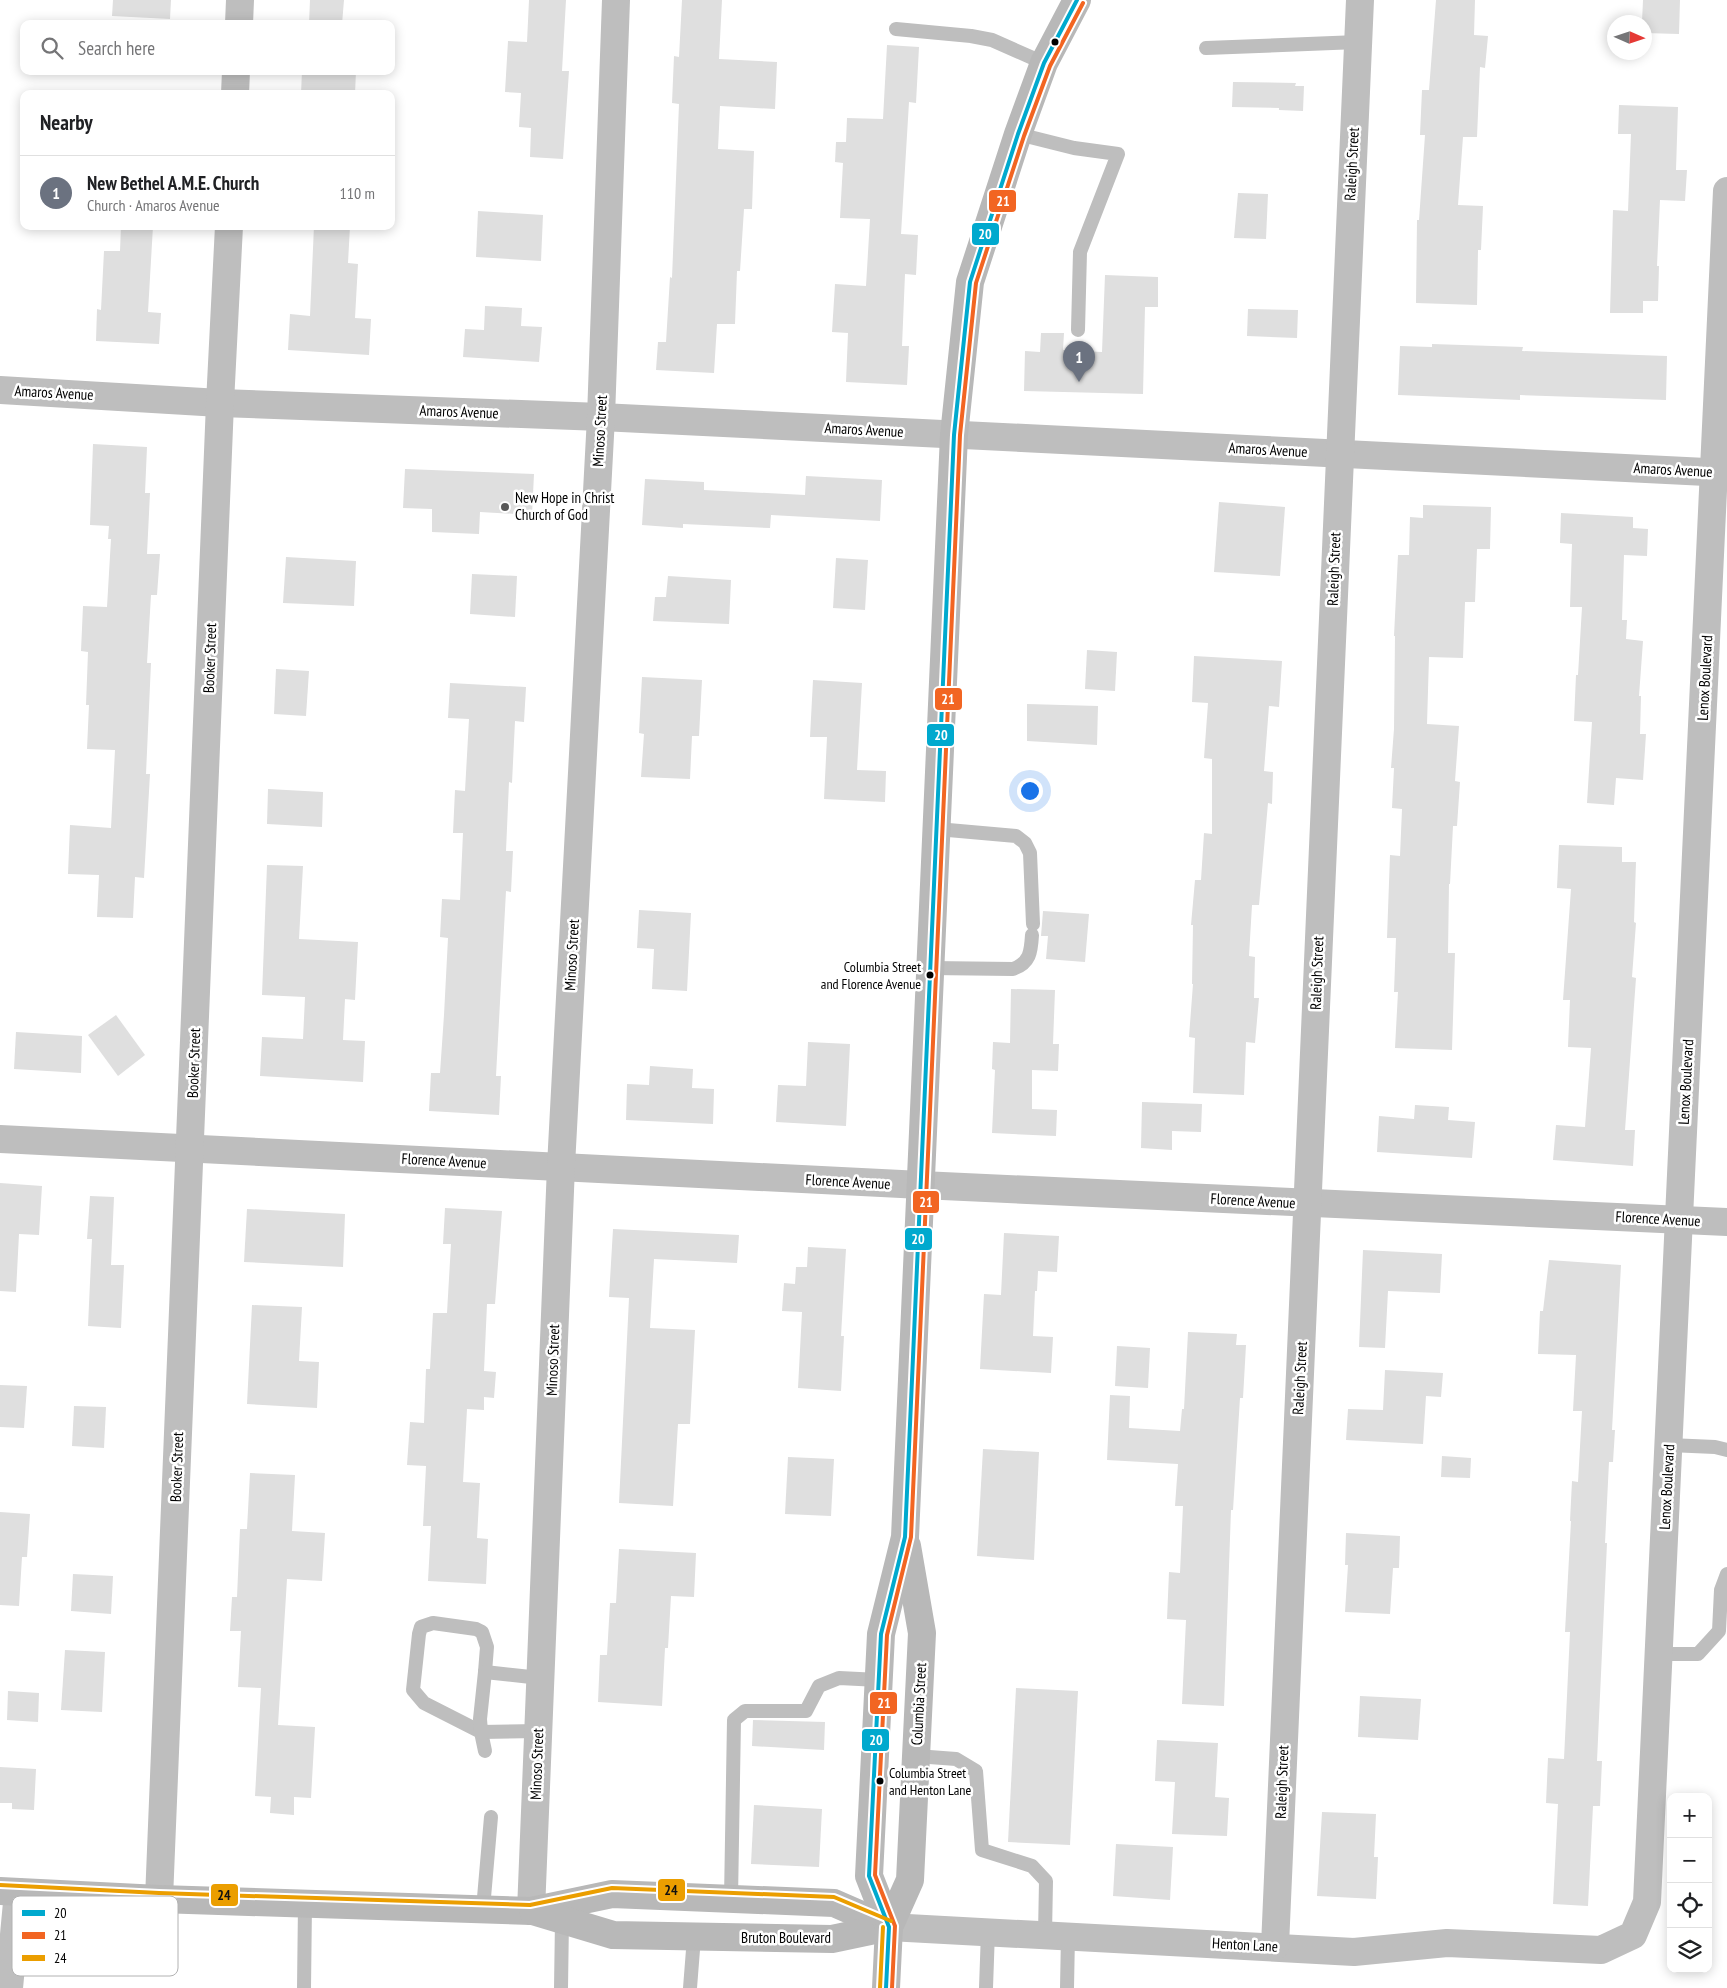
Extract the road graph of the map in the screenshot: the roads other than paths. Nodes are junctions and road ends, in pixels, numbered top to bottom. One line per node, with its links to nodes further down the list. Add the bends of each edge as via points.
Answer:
1 (240, 0): 5 (street)
2 (616, 0): 18 (street, Minoso Street)
3 (1077, 0): 9 (street, Columbia Street)
4 (1360, 0): 7 (street, Raleigh Street)
5 (239, 20)
6 (896, 29): 9 (lane, via 992,40)
7 (1358, 42): 8 (lane); 20 (street, Raleigh Street)
8 (1206, 48)
9 (1044, 63): 12 (street, Columbia Street)
10 (236, 75): 11 (street)
11 (235, 90)
12 (1018, 134): 15 (lane, via 1074,148 1118,154 1080,252); 19 (street, Columbia Street, via 970,282)
13 (1727, 192): 21 (street, Lenox Boulevard)
14 (229, 230): 17 (street, Booker Street)
15 (1078, 330)
16 (0, 390): 17 (street, Amaros Avenue)
17 (220, 404): 18 (street, Amaros Avenue); 25 (street, Booker Street)
18 (601, 417): 19 (street, Amaros Avenue); 26 (street, Minoso Street)
19 (954, 435): 20 (street, Amaros Avenue); 22 (street, Columbia Street)
20 (1339, 454): 21 (street, Amaros Avenue); 28 (street, Raleigh Street)
21 (1720, 472): 29 (street, Lenox Boulevard)
22 (937, 829): 23 (street, Columbia Street); 23 (lane, via 1016,836 1025,843 1030,853 1032,930 1031,953 1027,961 1013,969)
23 (931, 968): 27 (street, Columbia Street)
24 (0, 1139): 25 (street, Florence Avenue)
25 (190, 1149): 26 (street, Florence Avenue); 46 (street, Booker Street)
26 (561, 1166): 27 (street, Florence Avenue); 37 (street, Minoso Street)
27 (921, 1186): 28 (street, Florence Avenue); 33 (street, Columbia Street)
28 (1307, 1204): 29 (street, Florence Avenue); 57 (street, Raleigh Street)
29 (1680, 1220): 30 (street, Florence Avenue); 31 (street, Lenox Boulevard)
30 (1727, 1222)
31 (1669, 1445): 32 (lane); 35 (street, Lenox Boulevard)
32 (1727, 1450)
33 (905, 1537): 38 (street, Columbia Street, via 882,1634); 42 (street, Columbia Street, via 922,1633)
34 (1727, 1574): 35 (lane, via 1721,1590 1718,1631 1698,1654)
35 (1659, 1654): 58 (street, Lenox Boulevard, via 1647,1902 1633,1935)
36 (485, 1672): 37 (lane); 40 (lane); 40 (lane, via 487,1647 482,1632 433,1623 421,1627 413,1690 424,1703)
37 (540, 1678): 39 (street, Minoso Street)
38 (879, 1680): 47 (lane, via 839,1678 819,1686 806,1710 745,1711 734,1720); 53 (street, Columbia Street, via 869,1876)
39 (538, 1731): 40 (lane); 51 (street, Minoso Street)
40 (481, 1732): 41 (lane)
41 (486, 1751)
42 (916, 1756): 53 (street, Columbia Street, via 910,1880); 55 (lane, via 956,1759 976,1771 982,1850 1032,1866 1046,1881)
43 (491, 1817): 50 (lane)
44 (9, 1891): 45 (street, Bruton Boulevard); 59 (street)
45 (103, 1896)
46 (159, 1896)
47 (731, 1899): 51 (street, Bruton Boulevard, via 612,1894); 53 (street, Bruton Boulevard, via 834,1903)
48 (178, 1900): 49 (street, Bruton Boulevard)
49 (305, 1904): 50 (street, Bruton Boulevard); 60 (lane)
50 (482, 1909): 51 (street, Bruton Boulevard)
51 (531, 1911): 52 (street, Bruton Boulevard)
52 (562, 1920): 56 (street, Bruton Boulevard, via 613,1936); 61 (lane)
53 (889, 1927): 54 (street, Henton Lane); 56 (street, Bruton Boulevard, via 832,1939); 63 (street, Columbia Street)
54 (988, 1931): 55 (street, Henton Lane); 64 (lane)
55 (1056, 1935): 57 (street, Henton Lane); 65 (lane)
56 (694, 1937): 62 (lane)
57 (1275, 1946): 58 (street, Henton Lane, via 1354,1952 1447,1943)
58 (1601, 1950)
59 (10, 1988)
60 (304, 1988)
61 (561, 1988)
62 (690, 1988)
63 (886, 1988)
64 (986, 1988)
65 (1067, 1988)

